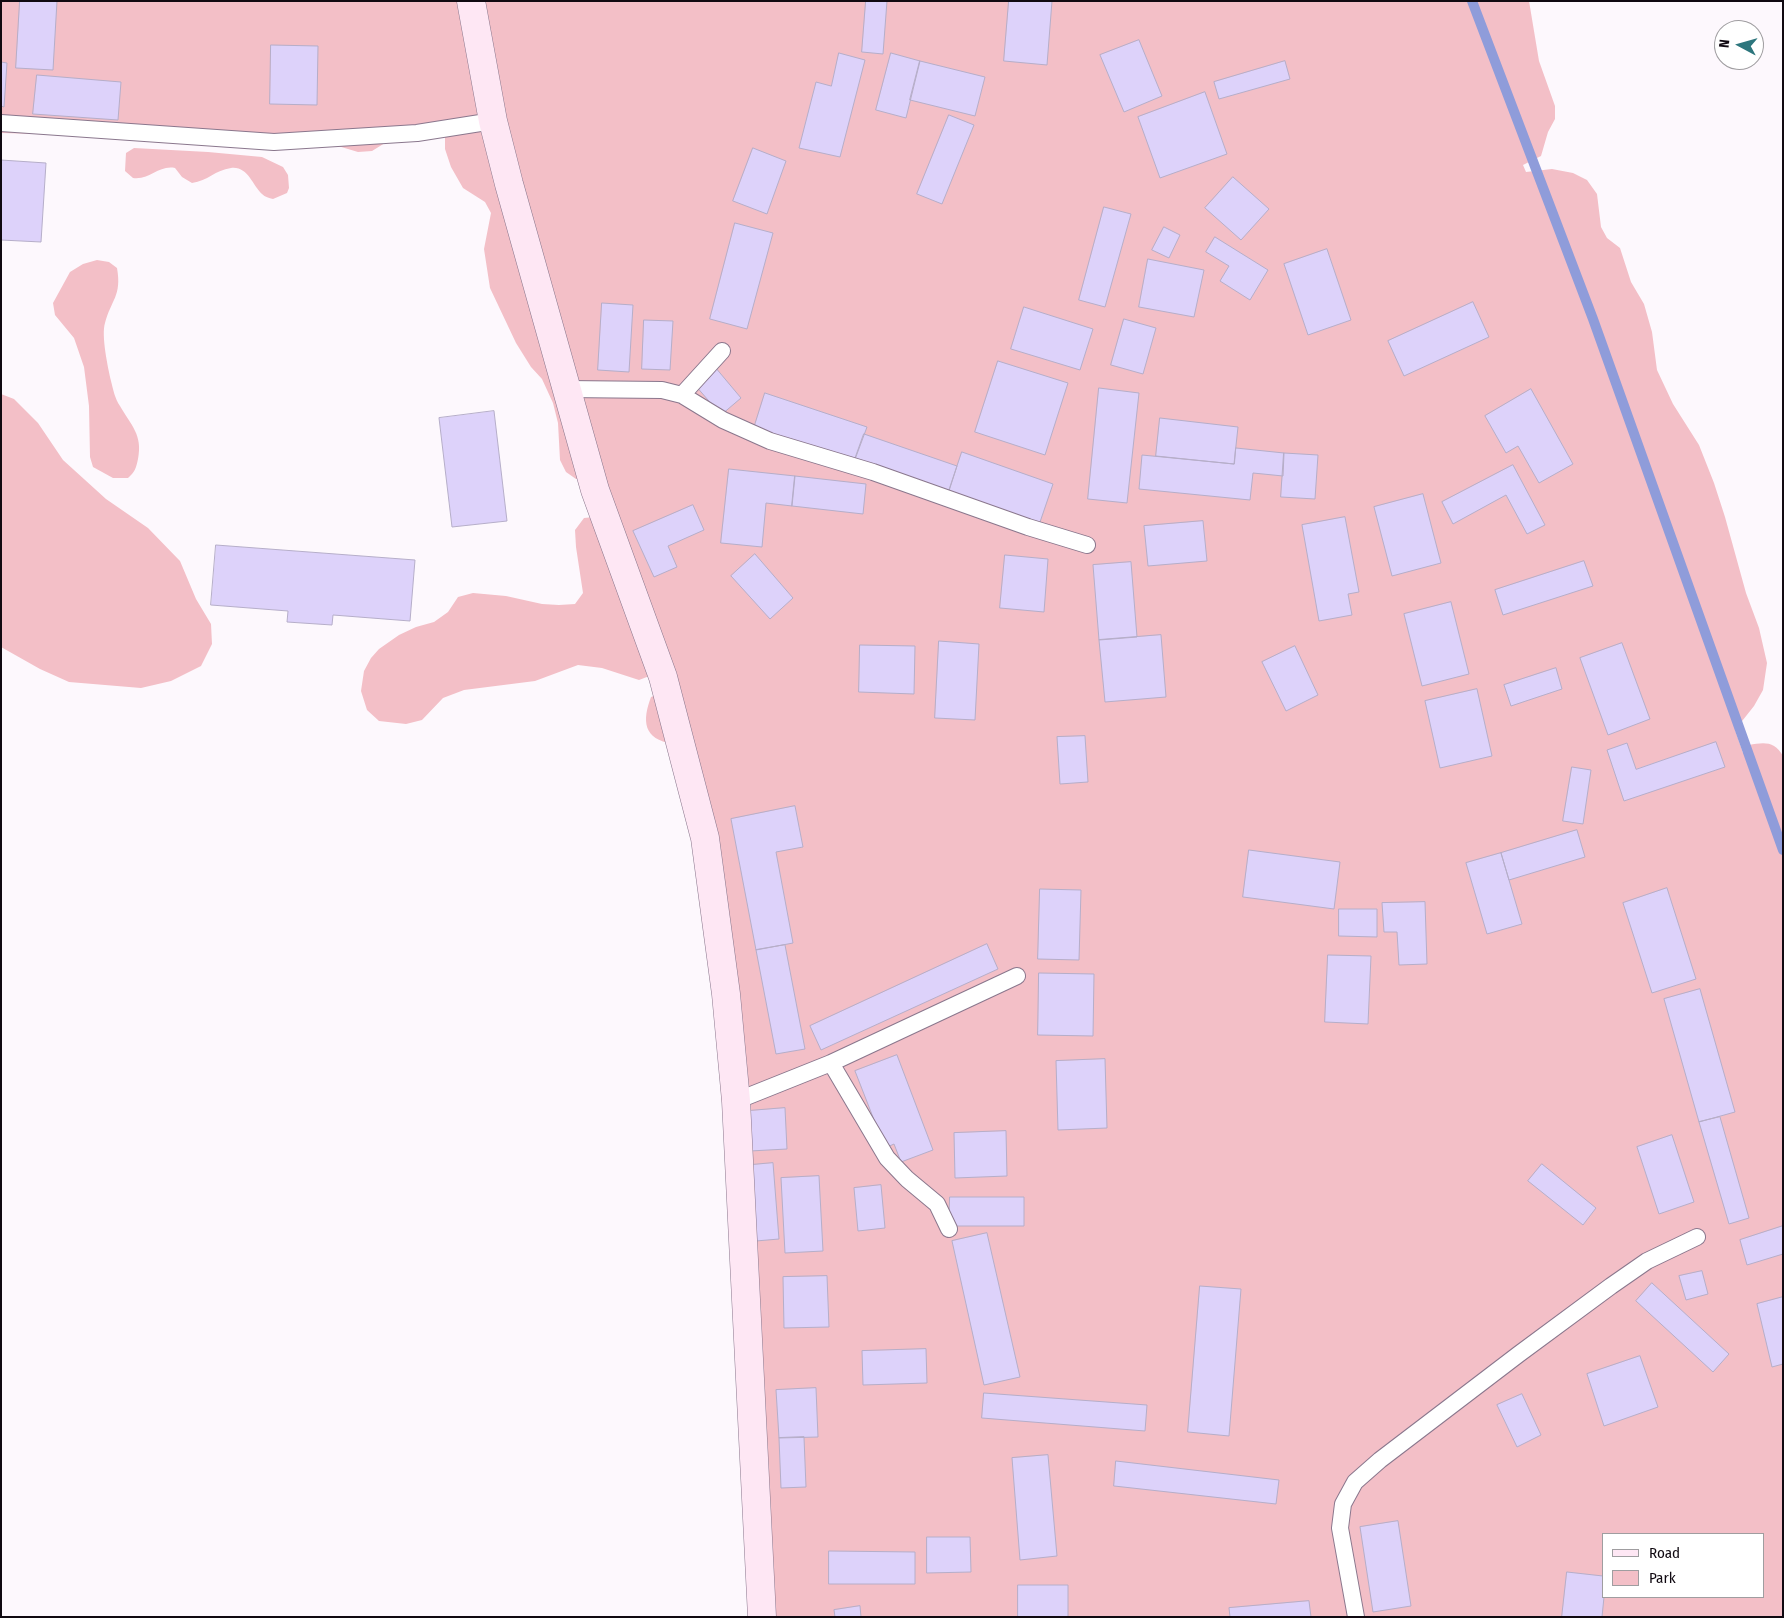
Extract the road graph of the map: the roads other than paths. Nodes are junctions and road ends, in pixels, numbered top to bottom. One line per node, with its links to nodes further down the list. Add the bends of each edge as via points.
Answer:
1 (471, 1): 2 (main road)
2 (493, 121): 3 (lane, via 417,133 274,142); 5 (main road)
3 (1, 123)
4 (722, 351): 6 (lane)
5 (566, 389): 6 (lane, via 662,390); 10 (main road, via 595,490 663,677 705,838 726,994)
6 (682, 396): 7 (lane, via 722,420 770,441 873,472)
7 (1087, 545)
8 (1017, 976): 9 (lane)
9 (831, 1063): 10 (lane); 11 (lane, via 887,1158 937,1204)
10 (736, 1101): 13 (main road)
11 (949, 1229)
12 (1697, 1237): 14 (lane, via 1647,1261 1611,1286 1503,1365 1355,1482 1343,1504 1340,1528)
13 (762, 1617)
14 (1356, 1617)

